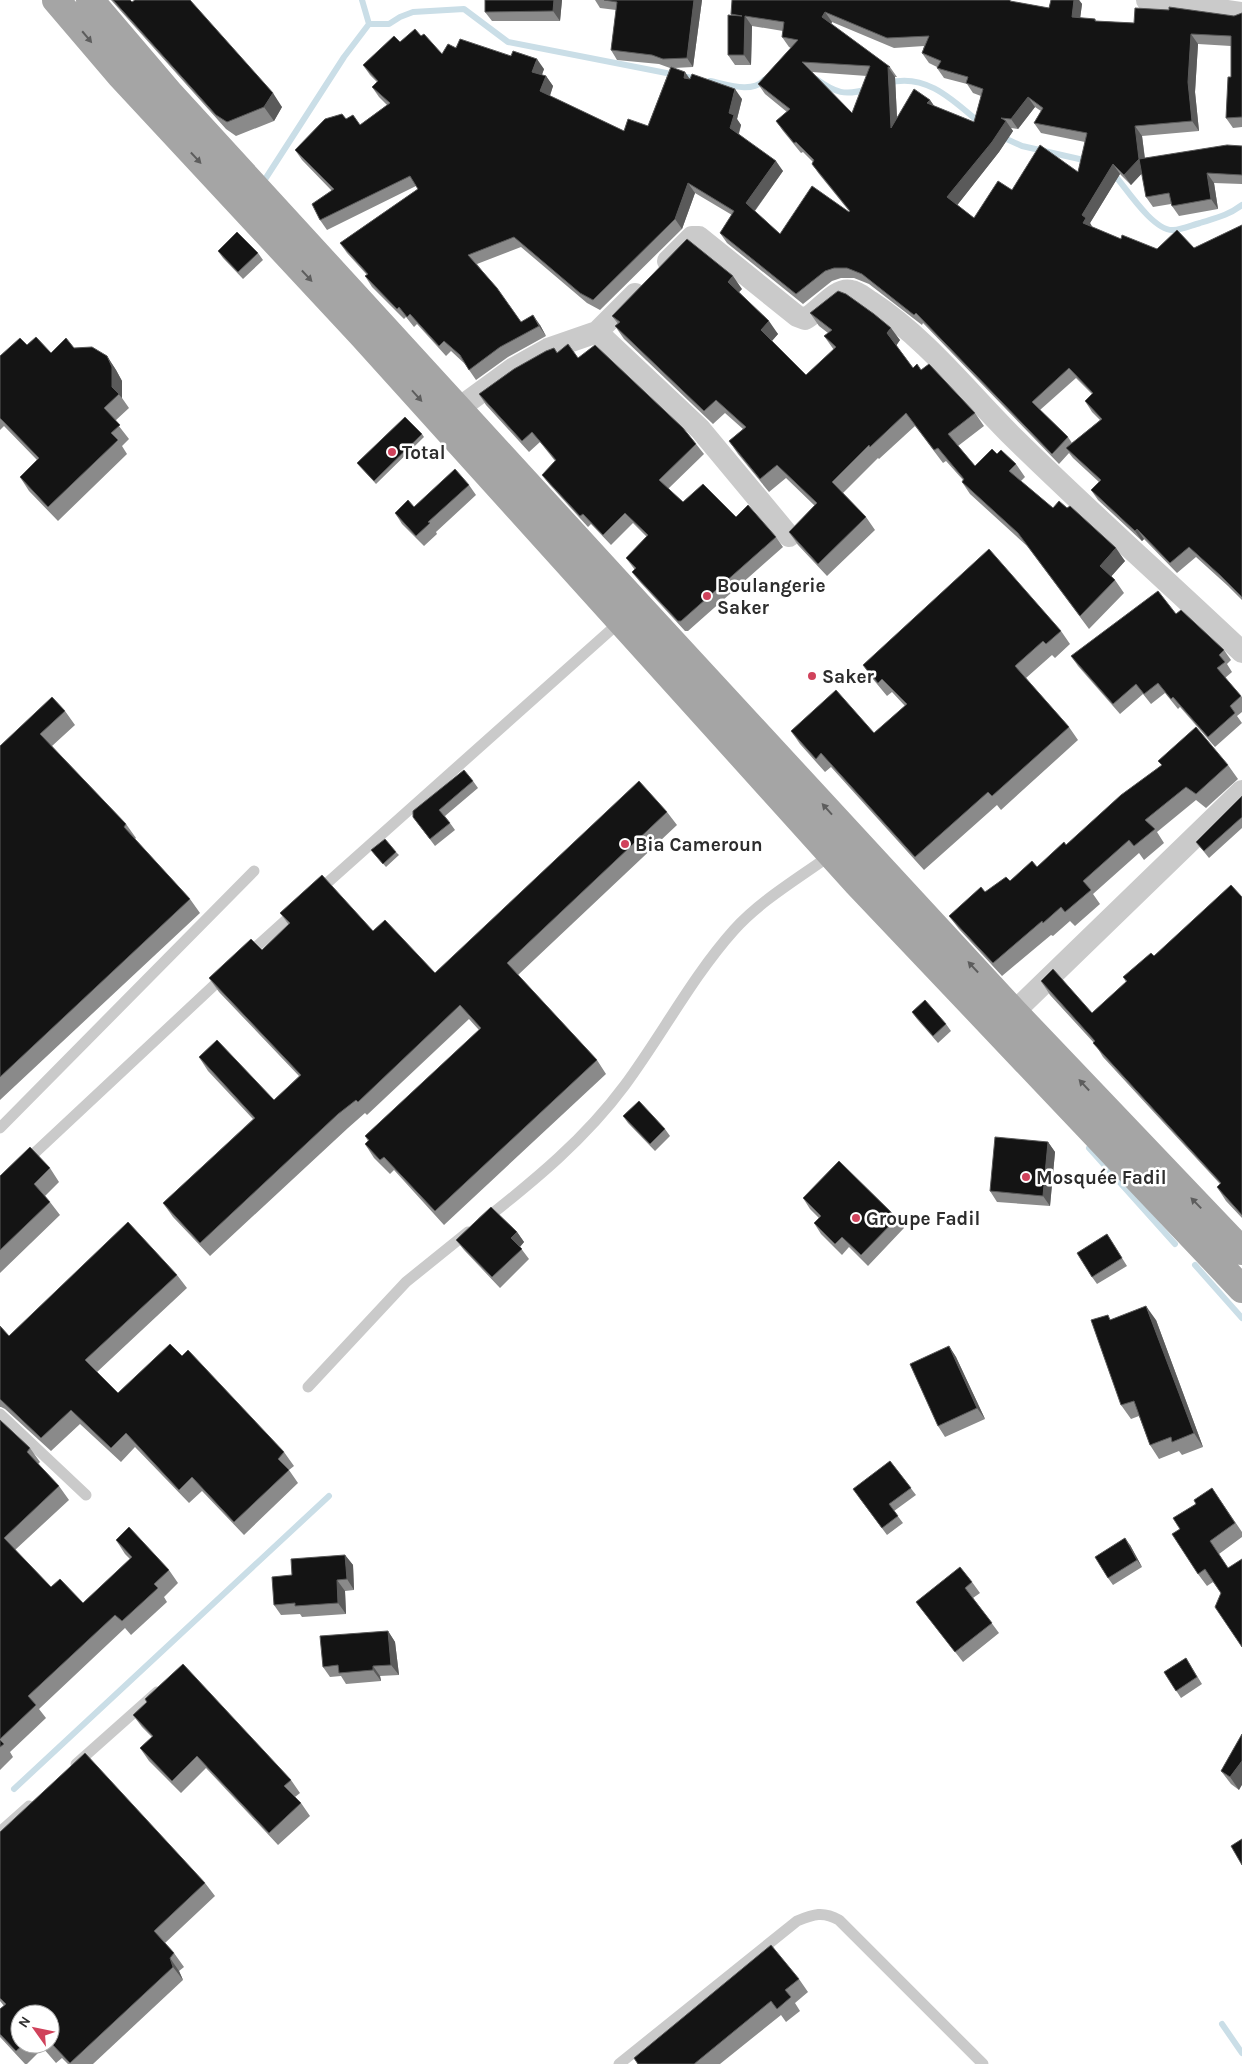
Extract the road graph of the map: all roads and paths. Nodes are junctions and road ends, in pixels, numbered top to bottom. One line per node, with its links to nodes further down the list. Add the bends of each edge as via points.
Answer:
1 (90, 0): 5 (main road)
2 (1147, 0): 4 (street)
3 (64, 3): 5 (main road, one-way to 5)
4 (1242, 13)
5 (162, 103): 7 (main road)
6 (596, 332): 7 (street, via 548,349 514,368); 8 (street, via 700,429); 10 (street, via 695,237 805,319 837,293 854,291 884,311 929,350 1014,437)
7 (449, 416): 9 (main road)
8 (789, 536)
9 (630, 614): 12 (main road); 16 (lane, via 236,966)
10 (1242, 652)
11 (1242, 791): 14 (street)
12 (843, 847): 14 (main road, one-way to 12); 17 (main road); 20 (lane, via 758,907 734,929 625,1085 590,1129 549,1167 406,1282)
13 (254, 870): 15 (lane)
14 (1014, 1012): 17 (main road, one-way to 14)
15 (0, 1128)
16 (14, 1172)
17 (1210, 1237): 18 (main road); 19 (main road)
18 (1242, 1251)
19 (1242, 1289)
20 (308, 1387)
21 (0, 1414): 22 (lane)
22 (86, 1495)
23 (168, 1683): 24 (lane)
24 (66, 1773)
25 (36, 1799): 26 (lane)
26 (0, 1832)
27 (619, 2064): 28 (lane, via 797,1922 827,1913 839,1920)
28 (983, 2064)

